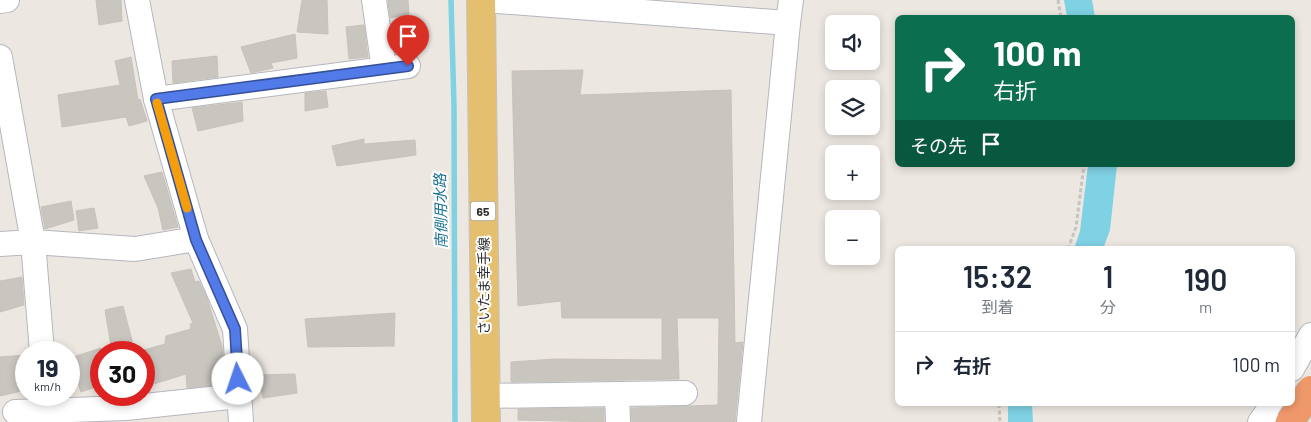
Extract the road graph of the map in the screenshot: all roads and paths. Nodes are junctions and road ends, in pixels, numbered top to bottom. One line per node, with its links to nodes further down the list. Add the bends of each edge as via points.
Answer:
1 (6, 0): 7 (street)
2 (137, 0): 13 (street)
3 (374, 0): 12 (street)
4 (481, 0): 31 (main road, さいたま幸手線 / 65)
5 (485, 0): 8 (street)
6 (1058, 0): 9 (path)
7 (0, 1)
8 (790, 12): 36 (street)
9 (1061, 15)
10 (0, 57): 16 (street)
11 (408, 66): 12 (street)
12 (384, 69): 13 (street)
13 (156, 99): 15 (street)
14 (1084, 167): 18 (path, via 1078,212)
15 (196, 240): 16 (street, via 135,249); 25 (street, via 235,329)
16 (33, 242): 17 (street); 20 (street)
17 (0, 244)
18 (1069, 246)
19 (1311, 335): 21 (street)
20 (41, 341)
21 (1295, 364)
22 (1311, 390): 39 (highway, bridge)
23 (617, 394): 24 (street); 31 (street); 35 (street)
24 (685, 394)
25 (239, 396): 26 (street, via 126,408); 34 (street)
26 (80, 405)
27 (36, 406): 32 (street)
28 (999, 406): 37 (path)
29 (1272, 406): 38 (street)
30 (1291, 406): 33 (street)
31 (485, 409)
32 (15, 412)
33 (1311, 421)
34 (241, 422)
35 (618, 422)
36 (749, 422)
37 (1000, 422)
38 (1260, 422)
39 (1290, 422)

